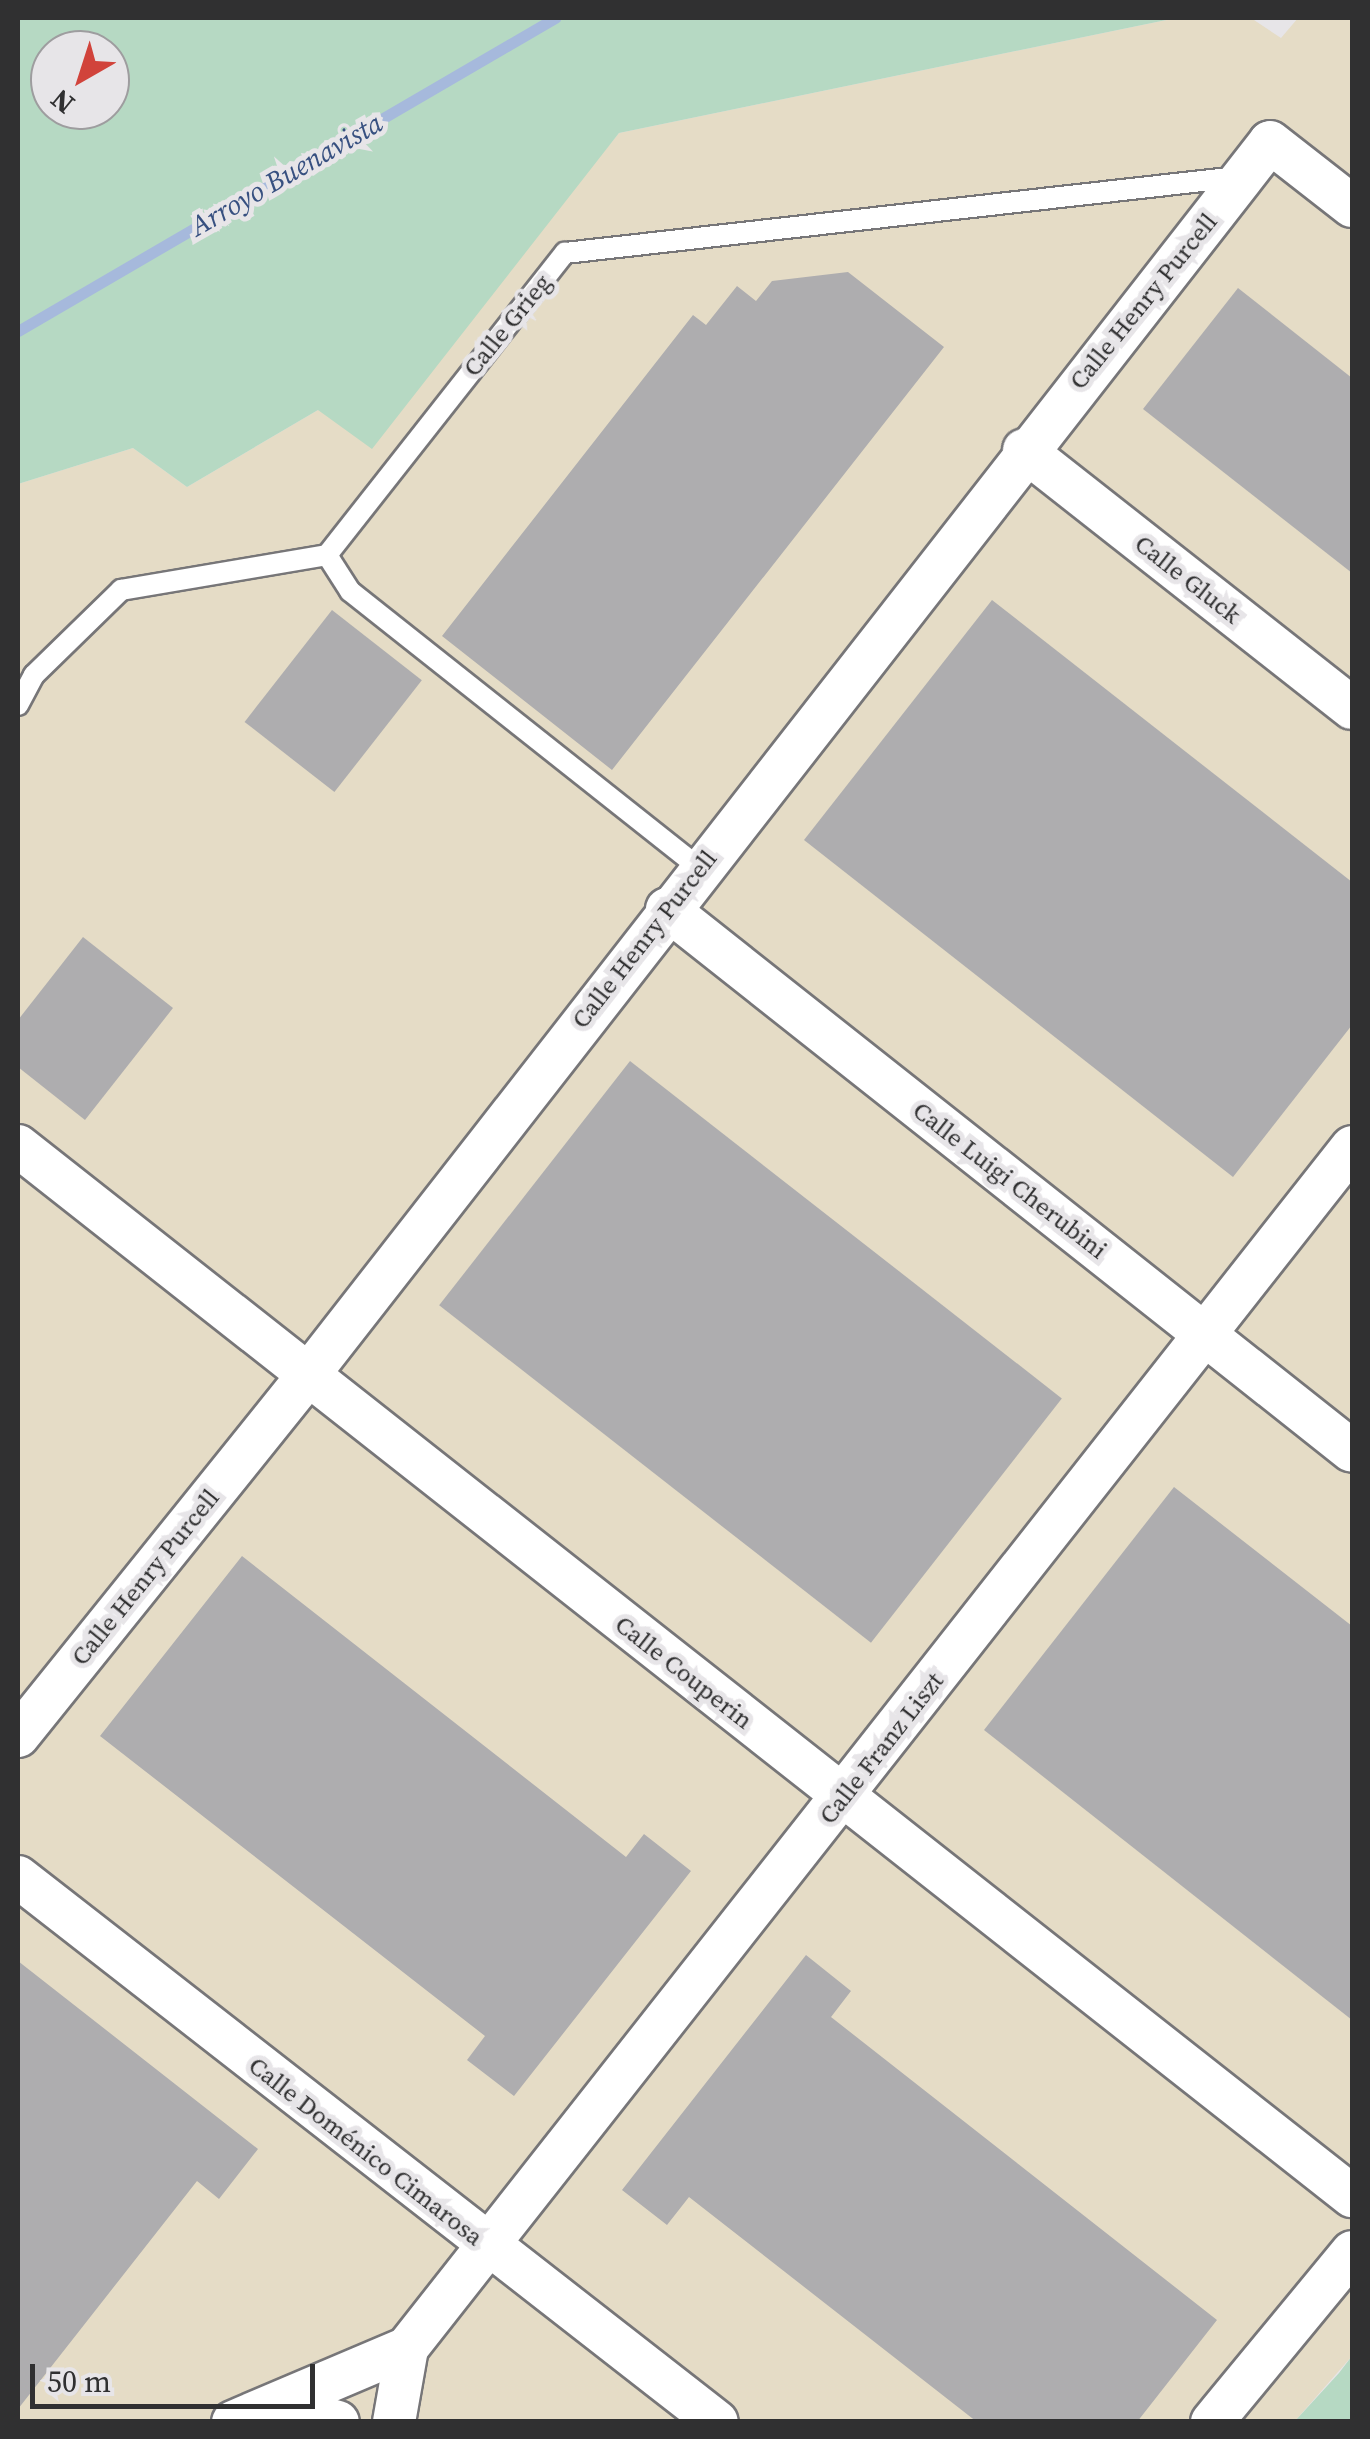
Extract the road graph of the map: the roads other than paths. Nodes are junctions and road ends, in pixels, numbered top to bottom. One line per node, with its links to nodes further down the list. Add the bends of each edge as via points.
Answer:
1 (1244, 176): 2 (street, Calle Henry Purcell, via 1270,142); 3 (street, Calle Henry Purcell); 4 (lane, Calle Grieg, via 564,253)
2 (1352, 206)
3 (1024, 450): 6 (street, Calle Gluck); 7 (street, Calle Henry Purcell)
4 (326, 556): 5 (lane, via 121,590 34,675); 7 (lane, via 350,591)
5 (18, 704)
6 (1352, 708)
7 (699, 868): 8 (street, Calle Henry Purcell)
8 (667, 909): 11 (street, Calle Luigi Cherubini); 12 (street, Calle Henry Purcell)
9 (18, 1146): 12 (street, Calle Couperin)
10 (1352, 1146): 11 (street, Calle Franz Liszt)
11 (1205, 1334): 13 (street, Calle Luigi Cherubini); 15 (street, Calle Franz Liszt)
12 (309, 1374): 14 (street, Calle Henry Purcell); 15 (street, Calle Couperin)
13 (1352, 1452)
14 (18, 1736)
15 (843, 1798): 17 (street, Calle Couperin); 18 (street, Calle Franz Liszt)
16 (18, 1877): 18 (street, Calle Doménico Cimarosa)
17 (1352, 2196)
18 (490, 2248): 20 (street, Calle Franz Liszt); 25 (street, Calle Doménico Cimarosa)
19 (1352, 2252): 26 (street)
20 (407, 2348): 21 (street, Calle Franz Liszt); 24 (street, Calle Franz Liszt)
21 (281, 2406): 22 (street, Calle Franz Liszt); 23 (street)
22 (233, 2422)
23 (338, 2422)
24 (394, 2422)
25 (717, 2422)
26 (1212, 2422)

